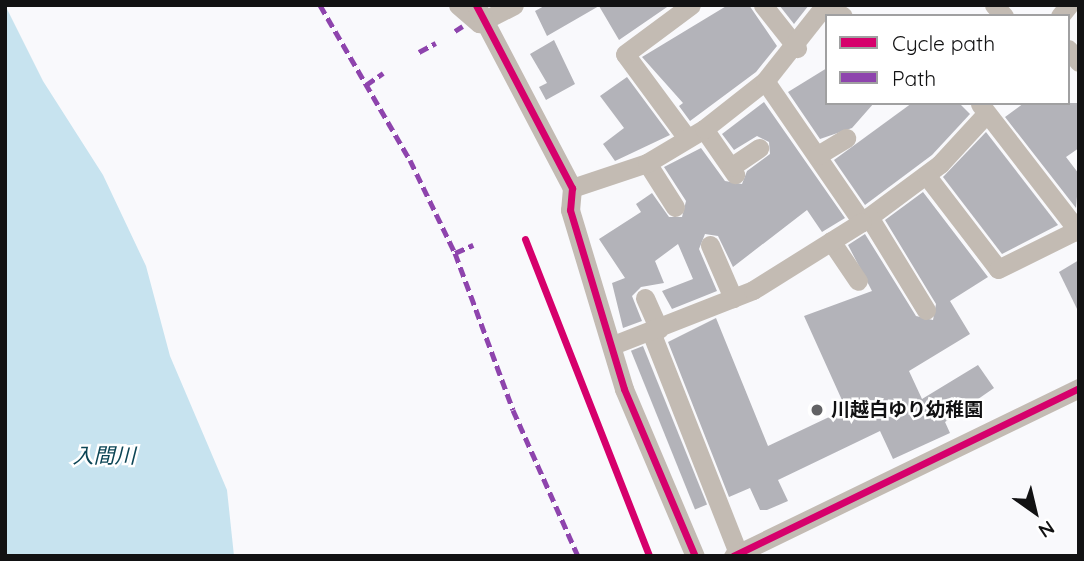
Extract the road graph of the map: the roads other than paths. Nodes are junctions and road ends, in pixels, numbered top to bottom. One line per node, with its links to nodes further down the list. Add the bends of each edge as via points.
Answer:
1 (458, 5): 6 (street, via 470,21)
2 (514, 5): 6 (street)
3 (691, 5): 10 (street, via 625,54)
4 (763, 5): 7 (street)
5 (825, 5): 7 (street)
6 (481, 13): 16 (street)
7 (797, 48): 8 (street)
8 (765, 81): 10 (street); 13 (street)
9 (983, 109): 15 (street); 19 (street)
10 (696, 133): 12 (street, via 733,170); 14 (street)
11 (846, 138): 13 (street)
12 (760, 148)
13 (818, 155): 18 (street)
14 (647, 163): 16 (street); 17 (street)
15 (926, 175): 18 (street); 19 (street, via 998,270)
16 (572, 188): 27 (street, via 570,209)
17 (675, 207)
18 (865, 219): 20 (street); 25 (street)
19 (1078, 231)
20 (831, 241): 22 (street); 24 (street)
21 (710, 245): 24 (street)
22 (858, 281)
23 (645, 298): 26 (street)
24 (733, 298): 26 (street)
25 (926, 310)
26 (655, 330): 27 (street); 29 (street)
27 (613, 345): 30 (street, via 624,389)
28 (1079, 388): 29 (street)
29 (735, 555)
30 (695, 556)

